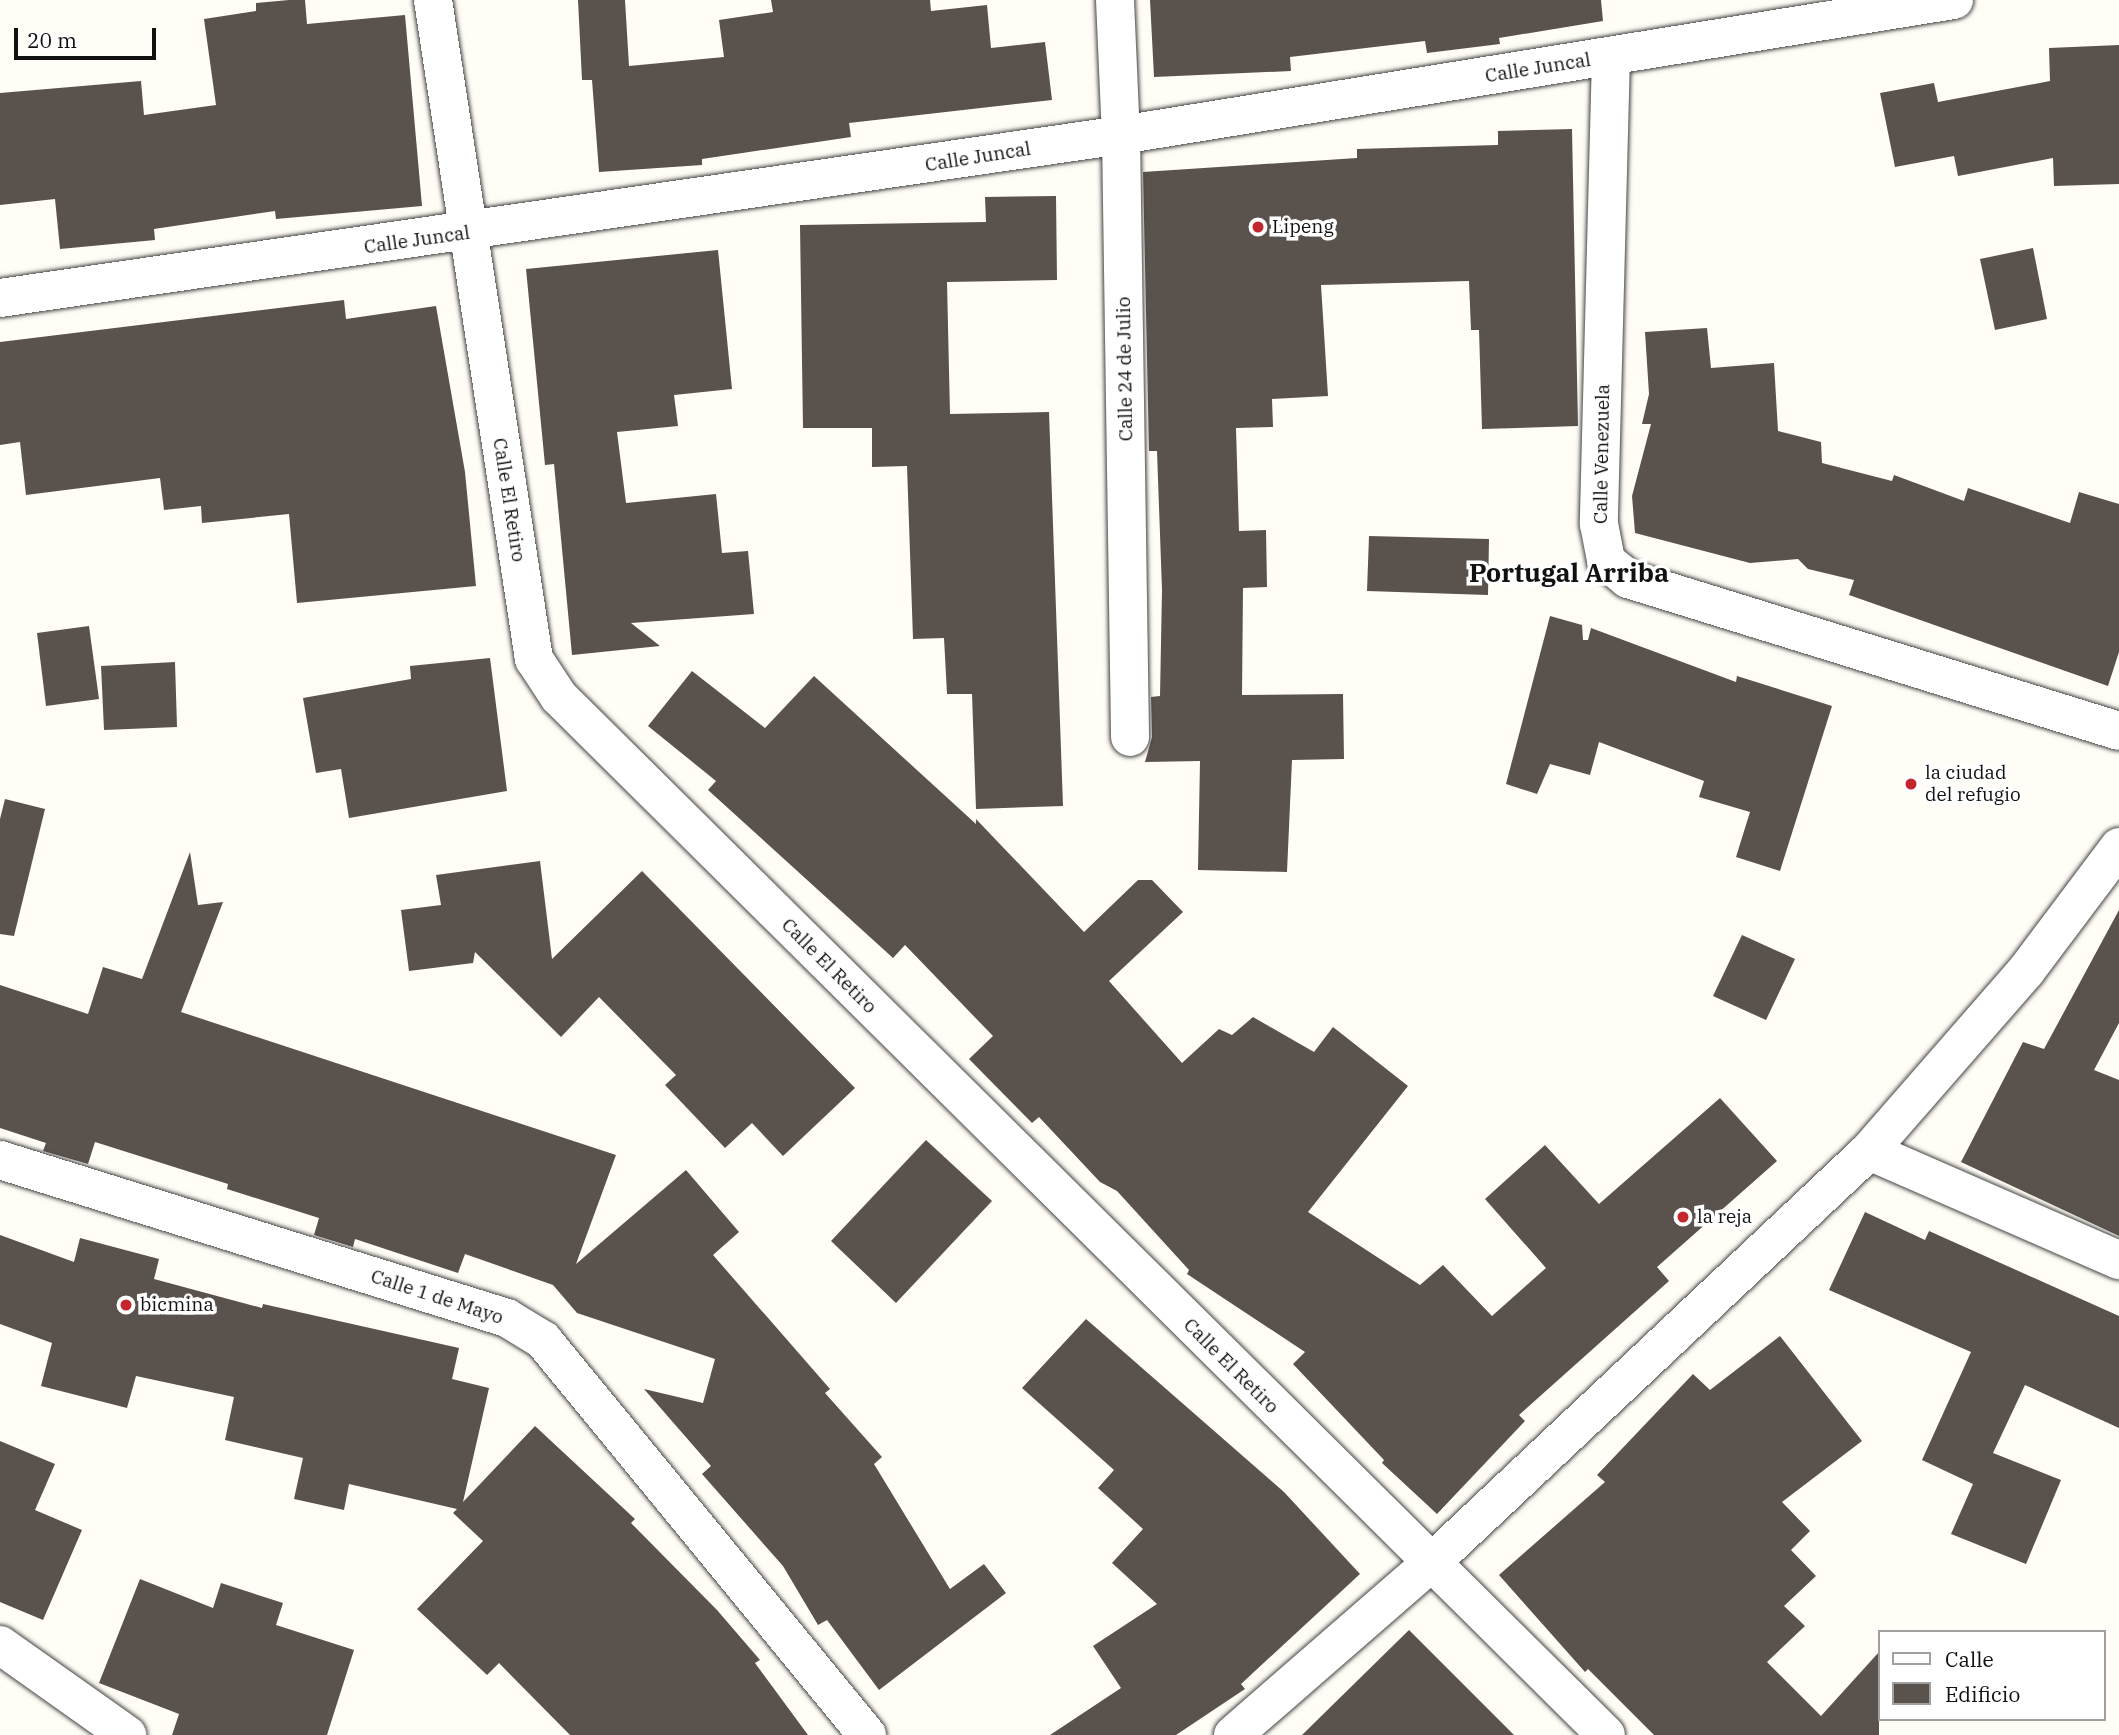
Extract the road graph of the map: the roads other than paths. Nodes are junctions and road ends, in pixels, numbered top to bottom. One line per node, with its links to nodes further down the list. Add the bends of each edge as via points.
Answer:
1 (433, 0): 6 (street, Calle El Retiro)
2 (1115, 0): 5 (street, Calle 24 de Julio)
3 (1954, 0): 4 (street, Calle Juncal)
4 (1611, 56): 5 (street, Calle Juncal); 8 (street, Calle Venezuela, via 1599,524 1606,561 1628,579)
5 (1121, 135): 6 (street, Calle Juncal); 9 (street, Calle 24 de Julio)
6 (469, 233): 7 (street, Calle Juncal); 14 (street, Calle El Retiro, via 534,659 559,697)
7 (0, 298)
8 (2119, 731)
9 (1130, 737)
10 (2119, 847): 11 (street, via 2026,971)
11 (1869, 1151): 13 (street); 14 (street)
12 (0, 1160): 17 (street, Calle 1 de Mayo, via 508,1318 543,1340)
13 (2119, 1260)
14 (1430, 1564): 18 (street); 19 (street, Calle El Retiro)
15 (0, 1644): 16 (street)
16 (127, 1735)
17 (867, 1735)
18 (1233, 1735)
19 (1606, 1735)

